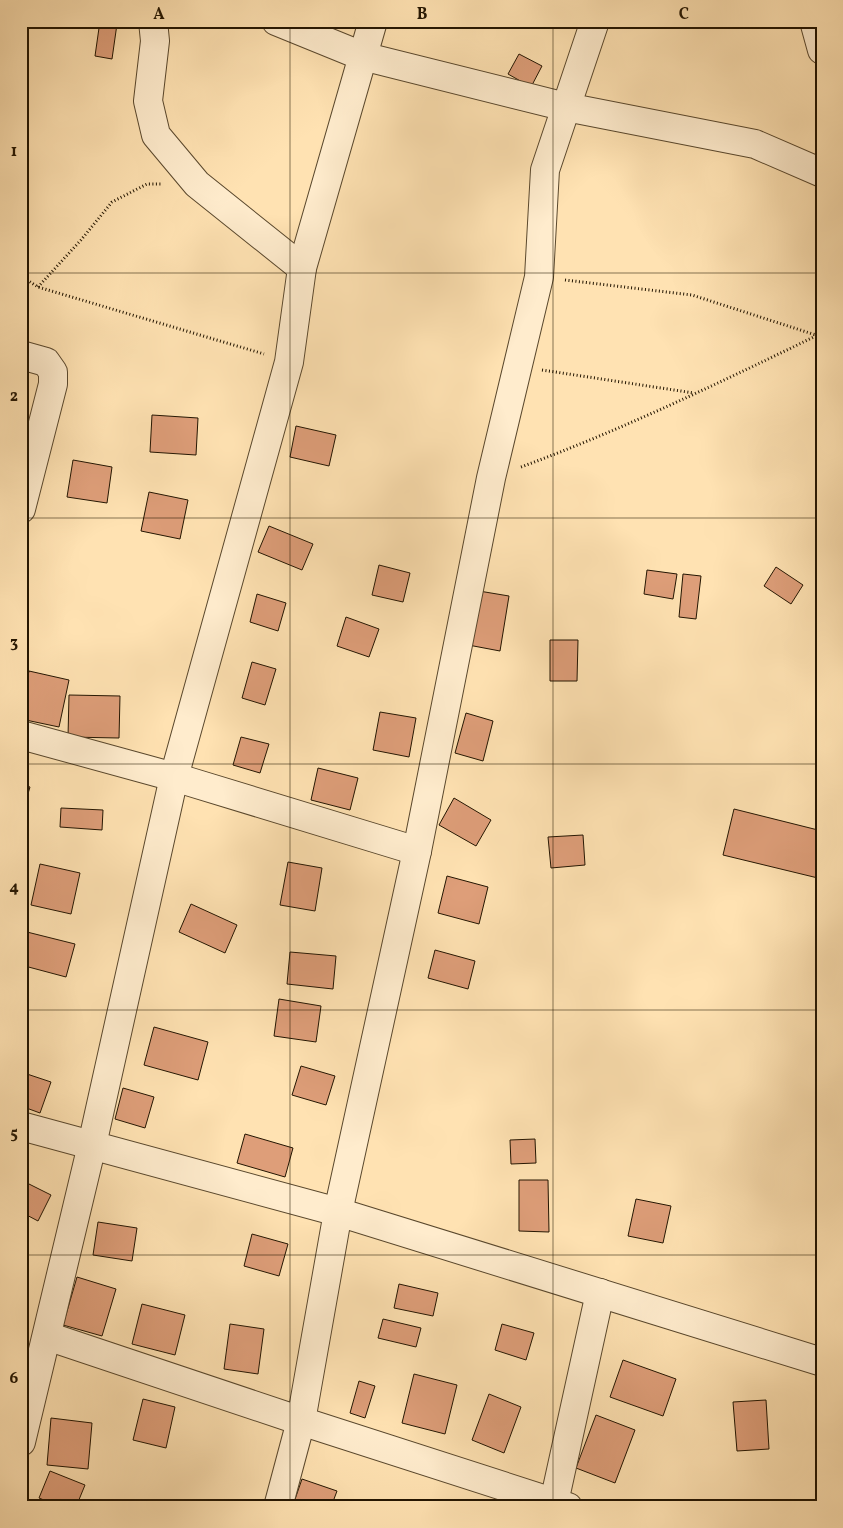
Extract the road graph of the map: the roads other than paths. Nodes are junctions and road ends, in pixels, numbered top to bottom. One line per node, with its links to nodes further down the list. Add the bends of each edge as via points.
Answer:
1 (153, 21): 10 (street, via 155,41 148,101 156,135 197,184)
2 (276, 21): 7 (street)
3 (373, 21): 7 (street)
4 (595, 21): 8 (street)
5 (814, 21): 6 (street)
6 (822, 50)
7 (362, 56): 8 (street); 10 (street)
8 (566, 107): 9 (street, via 755,144); 15 (street, via 545,170 539,277 491,478)
9 (822, 173)
10 (302, 268): 14 (street, via 289,362)
11 (21, 355): 12 (street, via 46,362 53,372 53,384)
12 (21, 509)
13 (21, 735): 14 (street)
14 (174, 777): 15 (street); 17 (street)
15 (417, 851): 18 (street)
16 (21, 1126): 17 (street)
17 (92, 1146): 18 (street); 20 (street)
18 (338, 1212): 19 (street); 22 (street)
19 (600, 1293): 21 (street); 24 (street)
20 (47, 1336): 22 (street); 23 (street)
21 (822, 1362)
22 (301, 1421): 24 (street); 25 (street)
23 (21, 1442)
24 (558, 1505)
25 (278, 1507)

